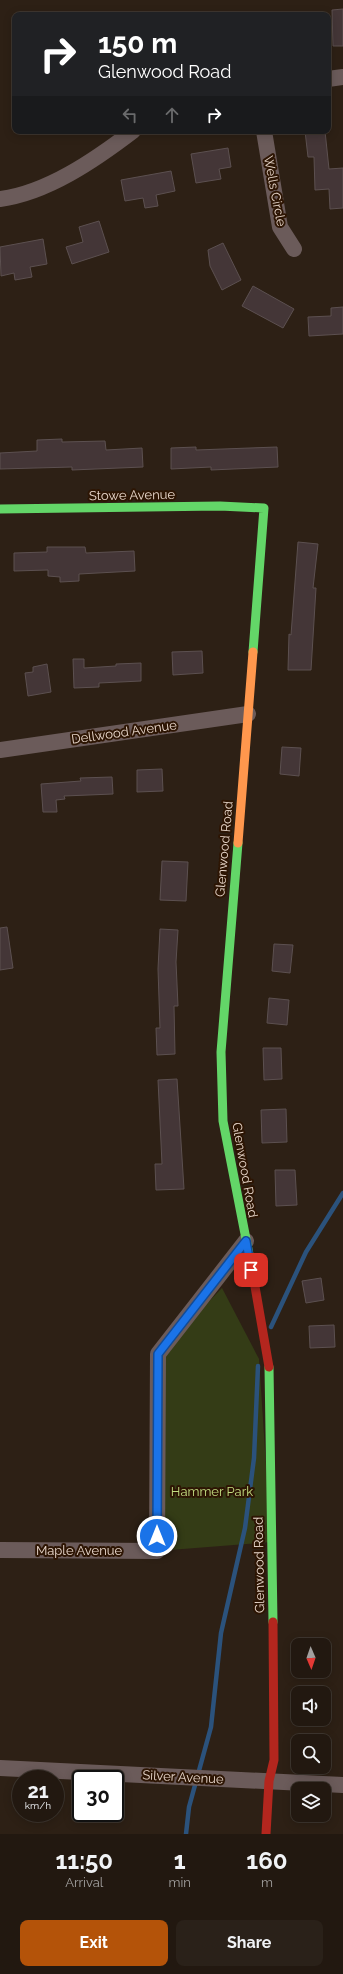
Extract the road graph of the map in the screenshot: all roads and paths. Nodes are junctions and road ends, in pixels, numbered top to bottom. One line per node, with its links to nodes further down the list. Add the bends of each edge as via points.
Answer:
1 (343, 78): 2 (street)
2 (331, 79)
3 (129, 134): 5 (street, via 63,177 18,196)
4 (264, 134): 6 (street, Wells Circle, via 280,228)
5 (0, 199)
6 (294, 249)
7 (264, 508): 8 (street, Stowe Avenue, via 220,506); 9 (street, Glenwood Road)
8 (0, 509)
9 (248, 714): 10 (street, Dellwood Avenue); 11 (street, Glenwood Road, via 221,1052 223,1121)
10 (0, 750)
11 (246, 1241): 12 (street, Maple Avenue, via 158,1354 157,1551); 14 (street, Glenwood Road, via 270,1378 274,1760)
12 (0, 1550)
13 (0, 1768): 14 (street, Silver Avenue)
14 (269, 1782): 15 (street, Silver Avenue); 16 (street, Glenwood Road)
15 (343, 1785)
16 (266, 1834)

